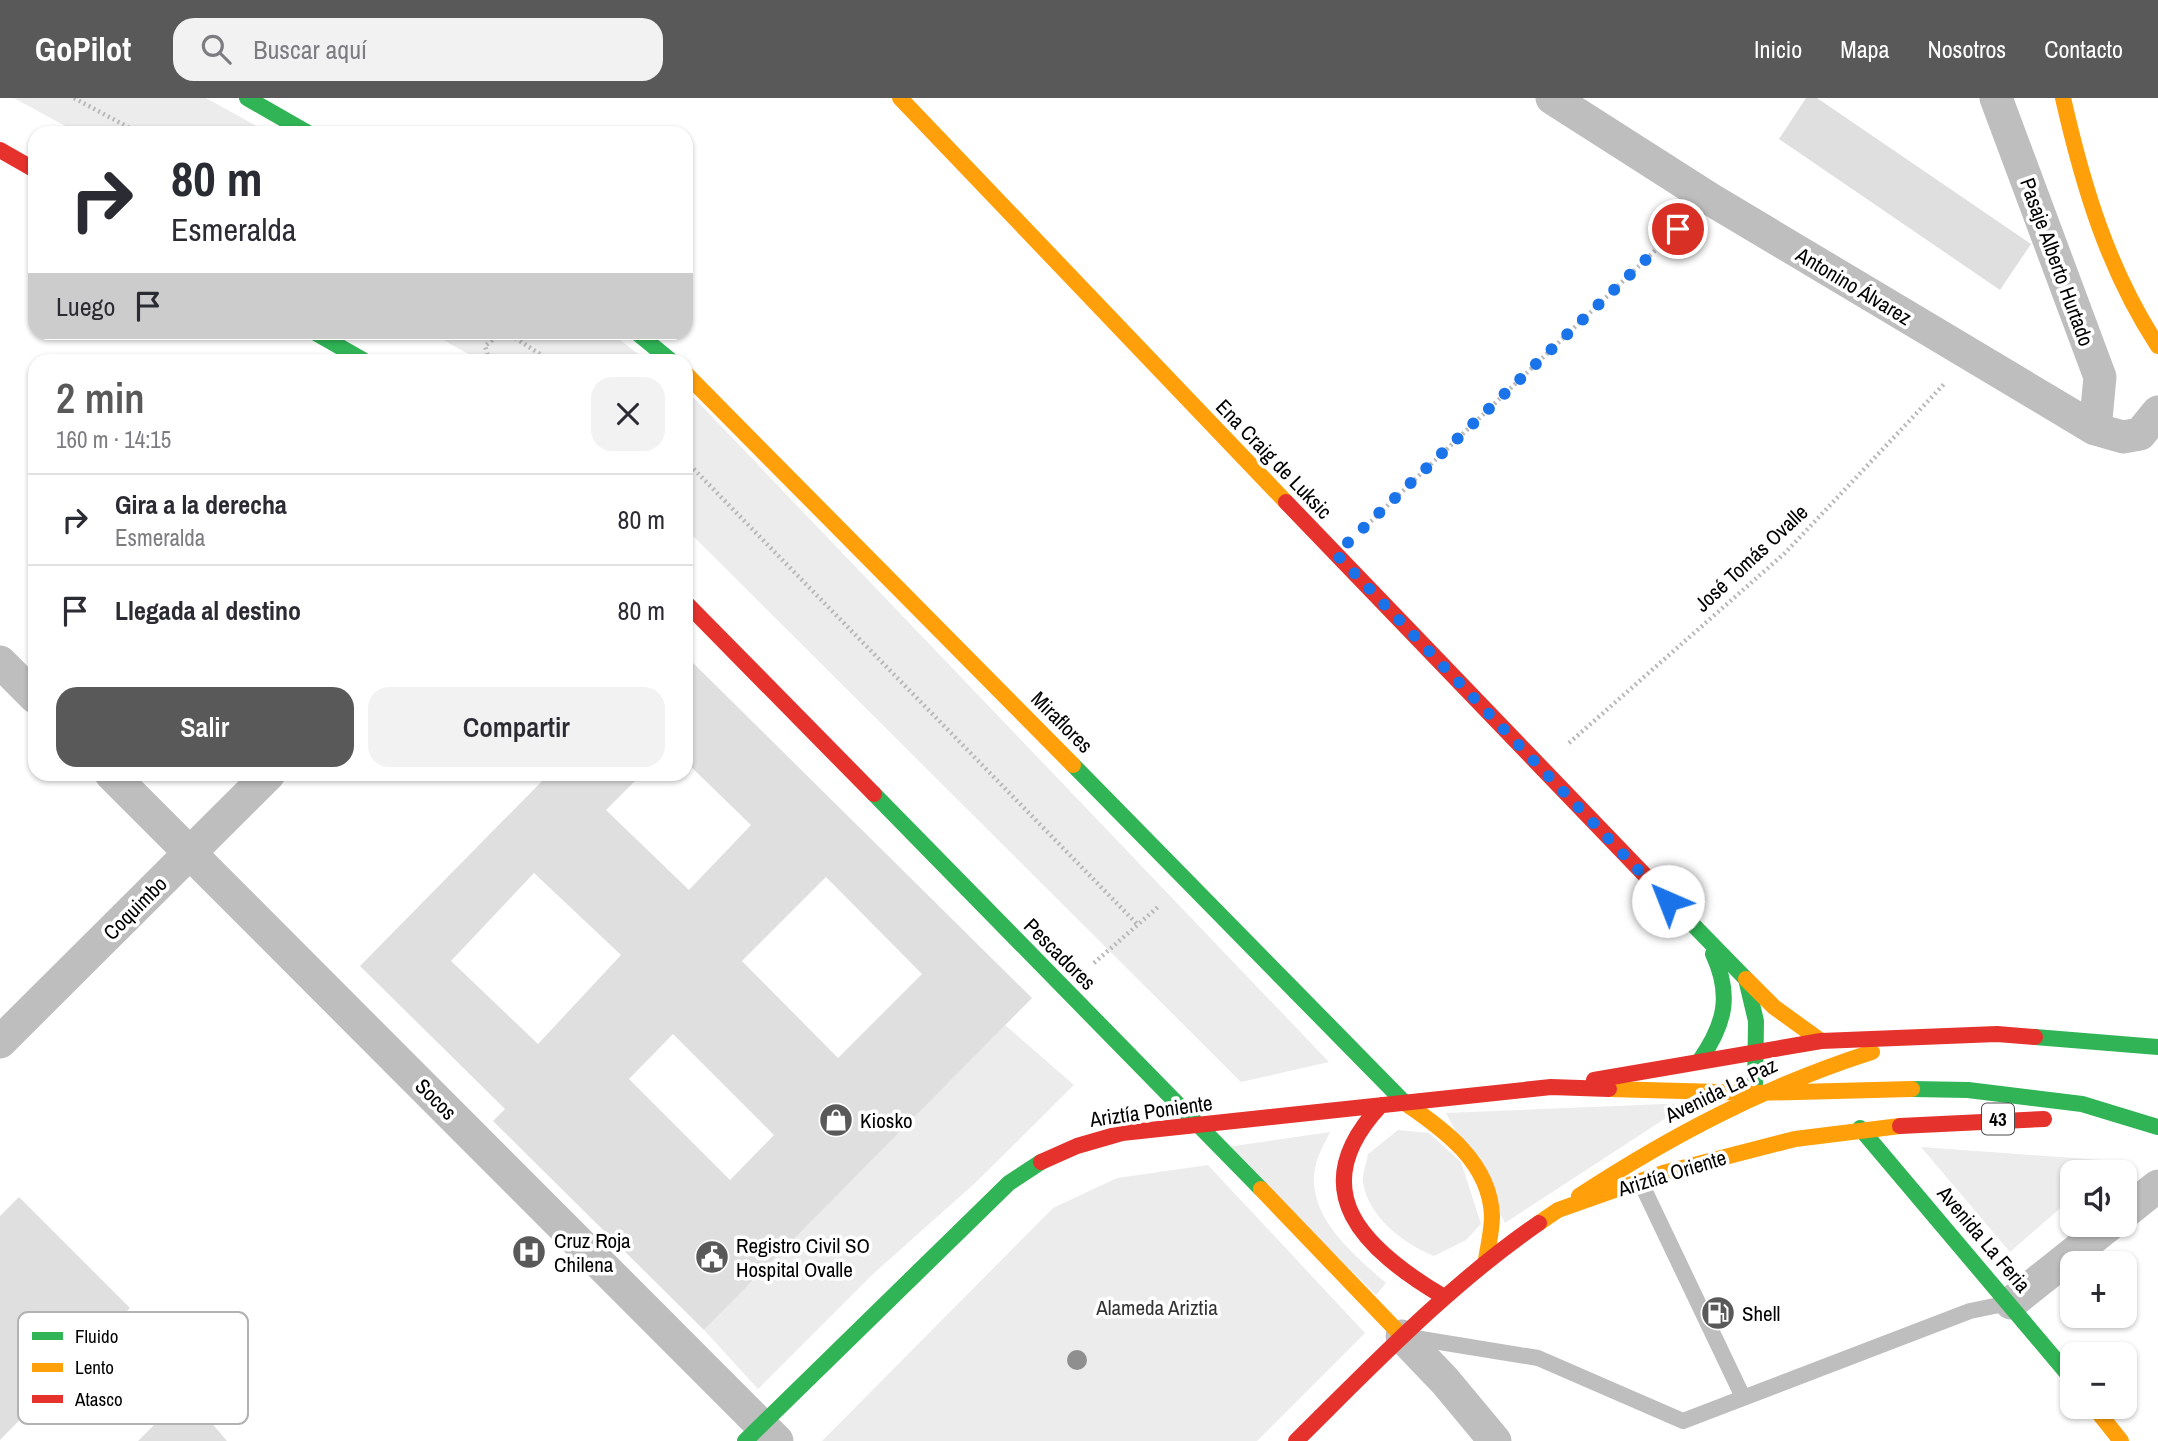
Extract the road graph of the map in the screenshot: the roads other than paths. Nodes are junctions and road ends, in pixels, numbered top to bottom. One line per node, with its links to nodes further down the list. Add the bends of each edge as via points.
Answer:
1 (247, 98): 6 (main road)
2 (900, 98): 23 (main road, Ena Craig de Luksic)
3 (1552, 98): 16 (street, Antonino Álvarez, via 1710,199)
4 (1996, 98): 16 (street, Pasaje Alberto Hurtado, via 2100,377)
5 (2063, 98): 11 (main road, via 2107,251 2140,321)
6 (296, 126)
7 (0, 150): 8 (main road)
8 (28, 166)
9 (328, 340): 12 (main road)
10 (646, 340): 13 (main road)
11 (2158, 346)
12 (352, 354)
13 (663, 354)
14 (693, 380): 34 (main road, Miraflores)
15 (2158, 412): 16 (street, Antonino Álvarez, via 2140,434 2123,437)
16 (2095, 429)
17 (693, 610): 38 (main road, Pescadores)
18 (0, 662): 19 (street)
19 (28, 690)
20 (118, 781): 22 (street, Socos)
21 (261, 781): 22 (street, Coquimbo)
22 (190, 853): 27 (street, Coquimbo); 52 (street, Socos)
23 (1705, 939): 24 (main road, Ena Craig de Luksic); 30 (main road, Ena Craig de Luksic, via 1722,972 1728,1007 1716,1039)
24 (1746, 979): 26 (main road, via 1774,1007); 29 (main road, Ena Craig de Luksic, via 1756,1008)
25 (1917, 1039): 26 (main road, Avenida La Paz); 28 (main road, Avenida La Paz, via 1997,1034); 33 (main road, Avenida La Paz)
26 (1821, 1041): 29 (main road, Avenida La Paz)
27 (0, 1042)
28 (2158, 1047)
29 (1755, 1051): 30 (main road, Avenida La Paz); 33 (main road, Ena Craig de Luksic)
30 (1700, 1060): 31 (main road, Avenida La Paz)
31 (1551, 1087): 33 (main road); 34 (main road, Ariztía Poniente)
32 (1797, 1091): 33 (main road); 36 (main road); 37 (main road, via 1898,1087 2013,1093 2082,1104)
33 (1755, 1093): 43 (main road, Avenida La Paz, via 1689,1125)
34 (1405, 1103): 35 (main road, Ariztía Poniente); 45 (main road, via 1433,1121 1481,1175 1492,1214)
35 (1381, 1105): 38 (main road, Ariztía Poniente); 46 (main road, via 1353,1135 1343,1177 1345,1200 1354,1221 1391,1264)
36 (1848, 1118): 37 (main road, Ariztía Oriente / 43); 40 (main road, Ariztía Oriente); 47 (main road, Avenida La Feria)
37 (2136, 1121): 39 (main road, 43)
38 (1198, 1125): 48 (main road, Pescadores); 52 (main road, Ariztía Poniente, via 1095,1138 1028,1168)
39 (2158, 1127)
40 (1640, 1181): 43 (main road, Ariztía Oriente); 50 (lane)
41 (2158, 1186): 42 (street)
42 (2137, 1203)
43 (1558, 1210): 45 (main road, Ariztía Oriente)
44 (2094, 1237): 47 (street)
45 (1486, 1260): 46 (main road, Ariztía Oriente)
46 (1444, 1297): 48 (main road, Ariztía Oriente)
47 (2011, 1303): 49 (main road, Avenida La Feria); 50 (lane, via 1970,1311)
48 (1402, 1336): 50 (lane, via 1538,1358 1683,1420); 53 (main road, Ariztía Oriente); 54 (street)
49 (2060, 1364)
50 (1742, 1395)
51 (2104, 1419): 55 (main road)
52 (761, 1436)
53 (1296, 1441)
54 (1494, 1441)
55 (2121, 1441)

